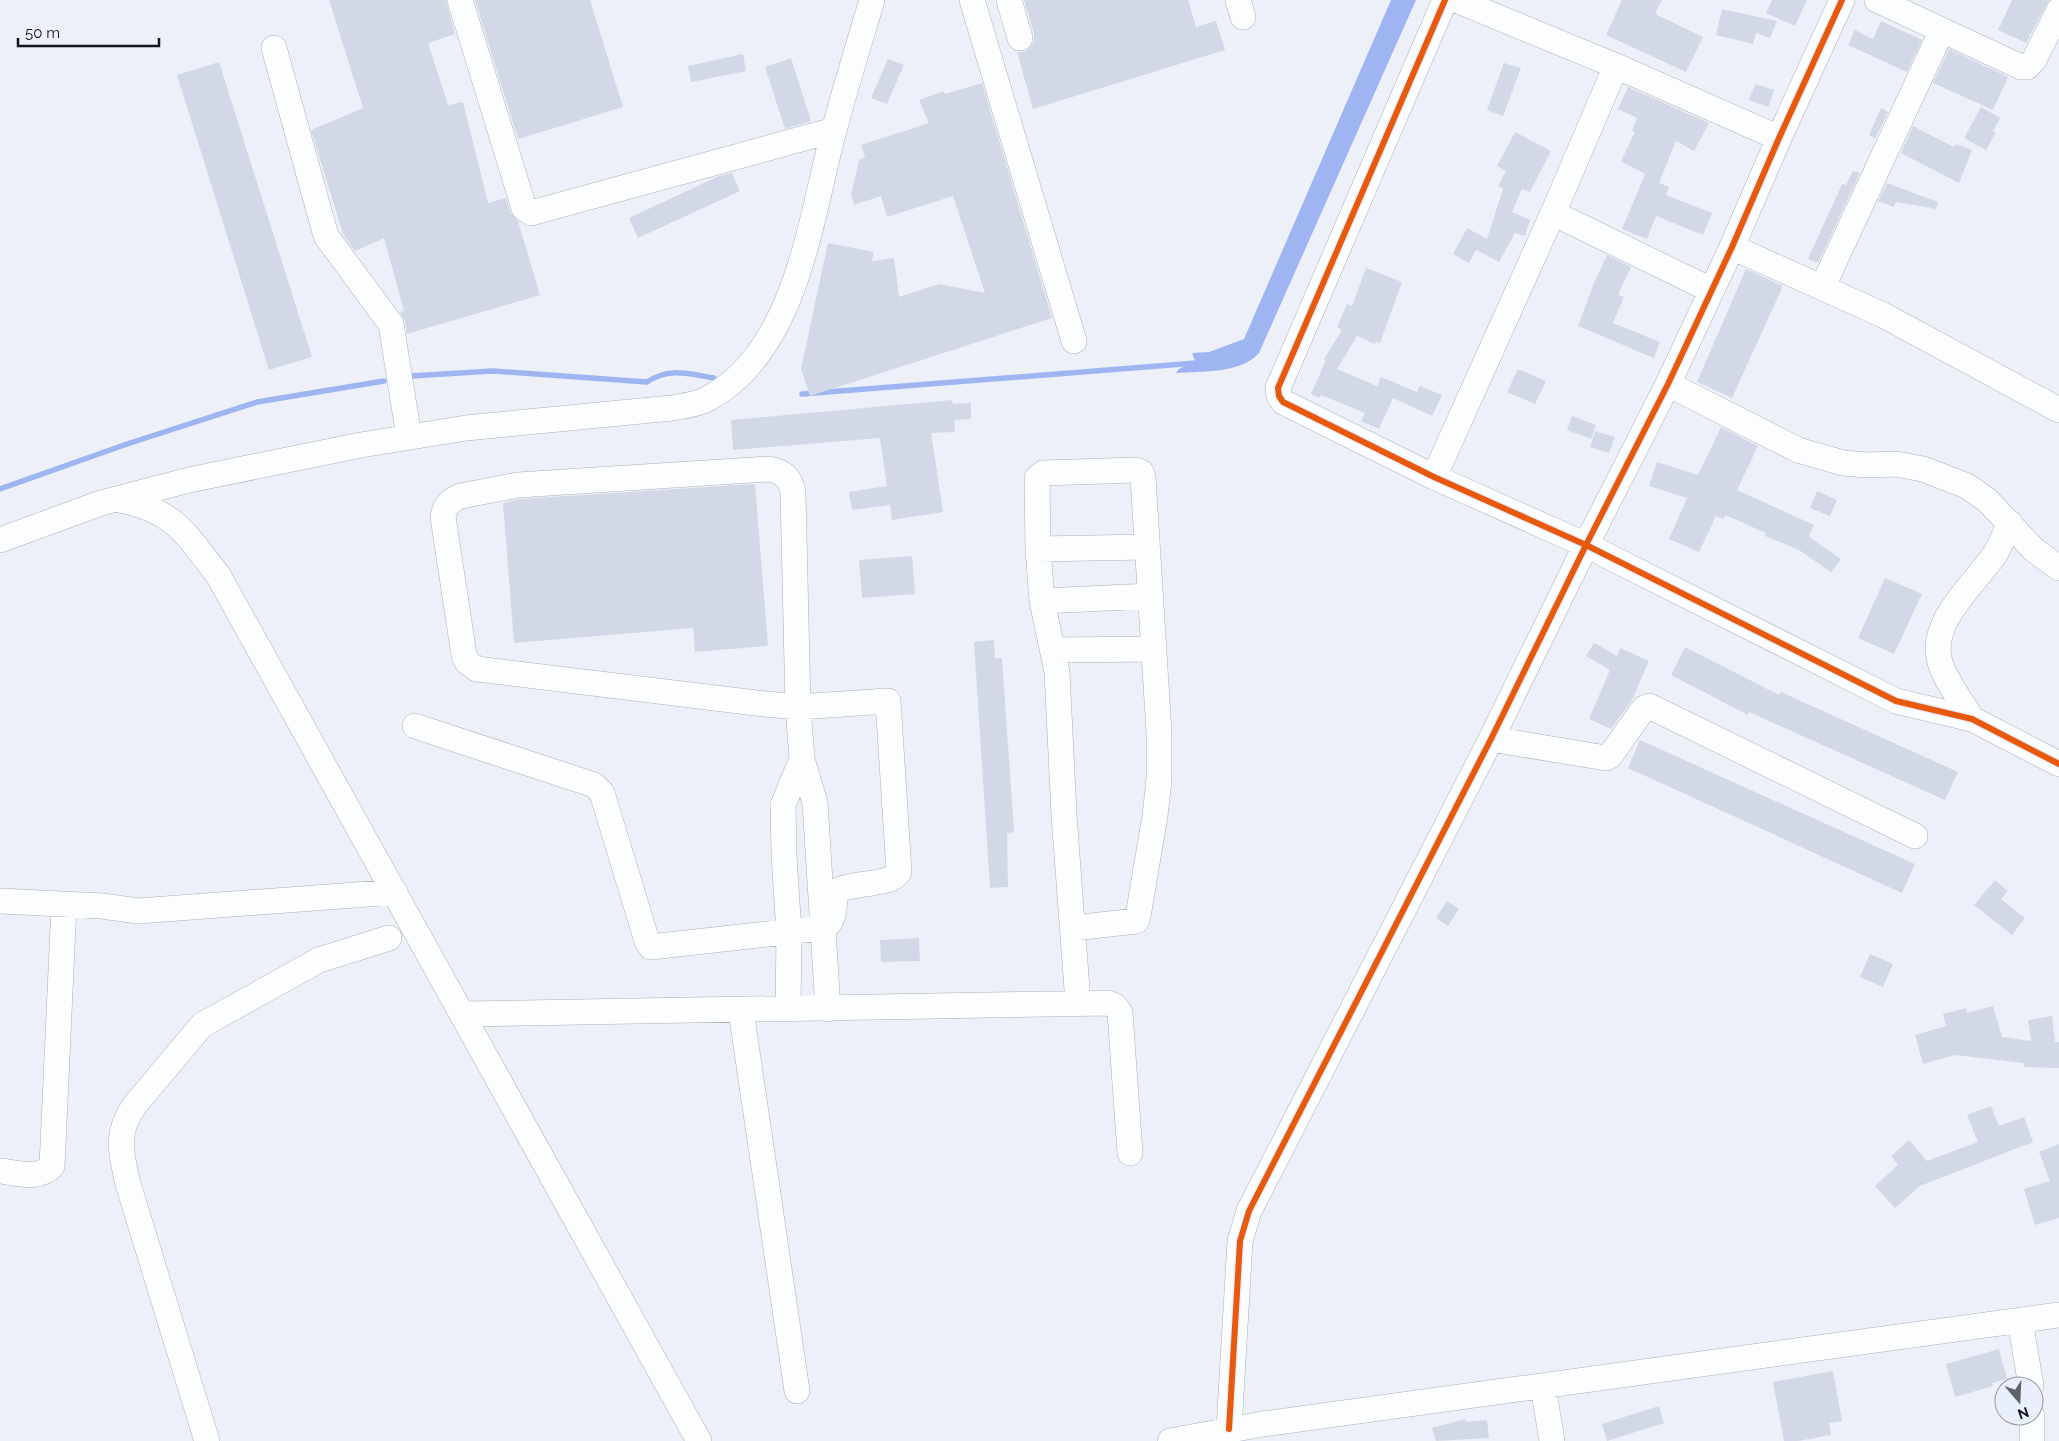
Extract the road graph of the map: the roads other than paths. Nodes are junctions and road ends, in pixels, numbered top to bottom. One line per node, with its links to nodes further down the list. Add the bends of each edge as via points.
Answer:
1 (460, 0): 14 (street, via 524,208 531,212)
2 (872, 0): 14 (street)
3 (972, 0): 20 (street)
4 (1009, 0): 11 (street)
5 (1445, 0): 24 (street, via 1278,388 1283,402)
6 (1456, 0): 13 (street)
7 (1842, 0): 15 (street)
8 (1877, 0): 10 (street)
9 (2059, 10): 10 (street, via 2034,60 2027,67 2018,66)
10 (1942, 30): 18 (street)
11 (1020, 38)
12 (274, 48): 23 (street, via 326,236 391,324)
13 (1616, 66): 15 (street); 16 (street)
14 (834, 130): 23 (street, via 787,305 757,356 723,389 703,401 672,408 466,428)
15 (1779, 138): 17 (street)
16 (1553, 212): 19 (street); 24 (street)
17 (1732, 247): 18 (street); 19 (street)
18 (1822, 286): 22 (street, via 1883,315)
19 (1711, 290): 21 (street)
20 (1074, 341)
21 (1668, 384): 26 (street, via 1798,450 1844,463 1896,464 1923,469 1967,486); 28 (street)
22 (2059, 410)
23 (409, 437): 25 (street, via 189,480)
24 (1434, 477): 28 (street)
25 (117, 500): 27 (street); 43 (street, via 144,505 164,515 186,534 218,575)
26 (2010, 523): 31 (street, via 2034,550); 37 (street, via 1995,553 1953,607 1937,650 1940,664)
27 (0, 540)
28 (1586, 545): 37 (street, via 1896,701); 39 (street)
29 (1147, 547): 30 (street); 30 (street, via 1143,477 1141,472 1126,471 1039,474); 32 (street)
30 (1038, 549): 33 (street)
31 (2059, 568)
32 (1150, 596): 33 (street); 34 (street)
33 (1042, 601): 35 (street)
34 (1152, 649): 35 (street); 47 (street, via 1159,732 1159,779 1156,816 1138,916 1136,921)
35 (1054, 650): 47 (street)
36 (798, 707): 36 (street, via 477,669 467,662 464,655 443,517 445,508 452,499 461,496 518,485 769,469 779,471 792,483 793,493); 40 (street); 46 (street, via 886,700 890,704 899,872 893,878 837,891 830,923)
37 (1972, 719): 41 (street)
38 (415, 726): 48 (street, via 594,785 602,793 651,947)
39 (1491, 739): 42 (street, via 1606,758 1644,708 1649,706); 63 (street, via 1249,1211 1240,1241)
40 (802, 759): 46 (street, via 815,803); 48 (street, via 783,805)
41 (2059, 764)
42 (1915, 836)
43 (395, 892): 45 (street, via 138,911 102,906); 54 (street)
44 (0, 901): 45 (street)
45 (64, 906): 56 (street, via 52,1166 39,1175)
46 (822, 928): 48 (street); 52 (street)
47 (1074, 928): 50 (street)
48 (789, 933): 51 (street)
49 (390, 938): 65 (street, via 319,960 202,1025 125,1119 121,1152 128,1184)
50 (1078, 1003): 52 (street); 55 (street, via 1108,1003 1120,1013)
51 (788, 1009): 52 (street); 53 (street)
52 (828, 1009)
53 (741, 1011): 54 (street); 61 (street)
54 (463, 1014): 66 (street)
55 (1130, 1153)
56 (0, 1171)
57 (2059, 1315): 58 (street)
58 (2020, 1320): 59 (street); 60 (street)
59 (2029, 1376)
60 (1543, 1386): 64 (street); 68 (street)
61 (797, 1391)
62 (2032, 1426): 69 (street)
63 (1229, 1429): 64 (street); 67 (street)
64 (1265, 1433)
65 (207, 1441)
66 (699, 1441)
67 (1170, 1441)
68 (1552, 1441)
69 (2032, 1441)

